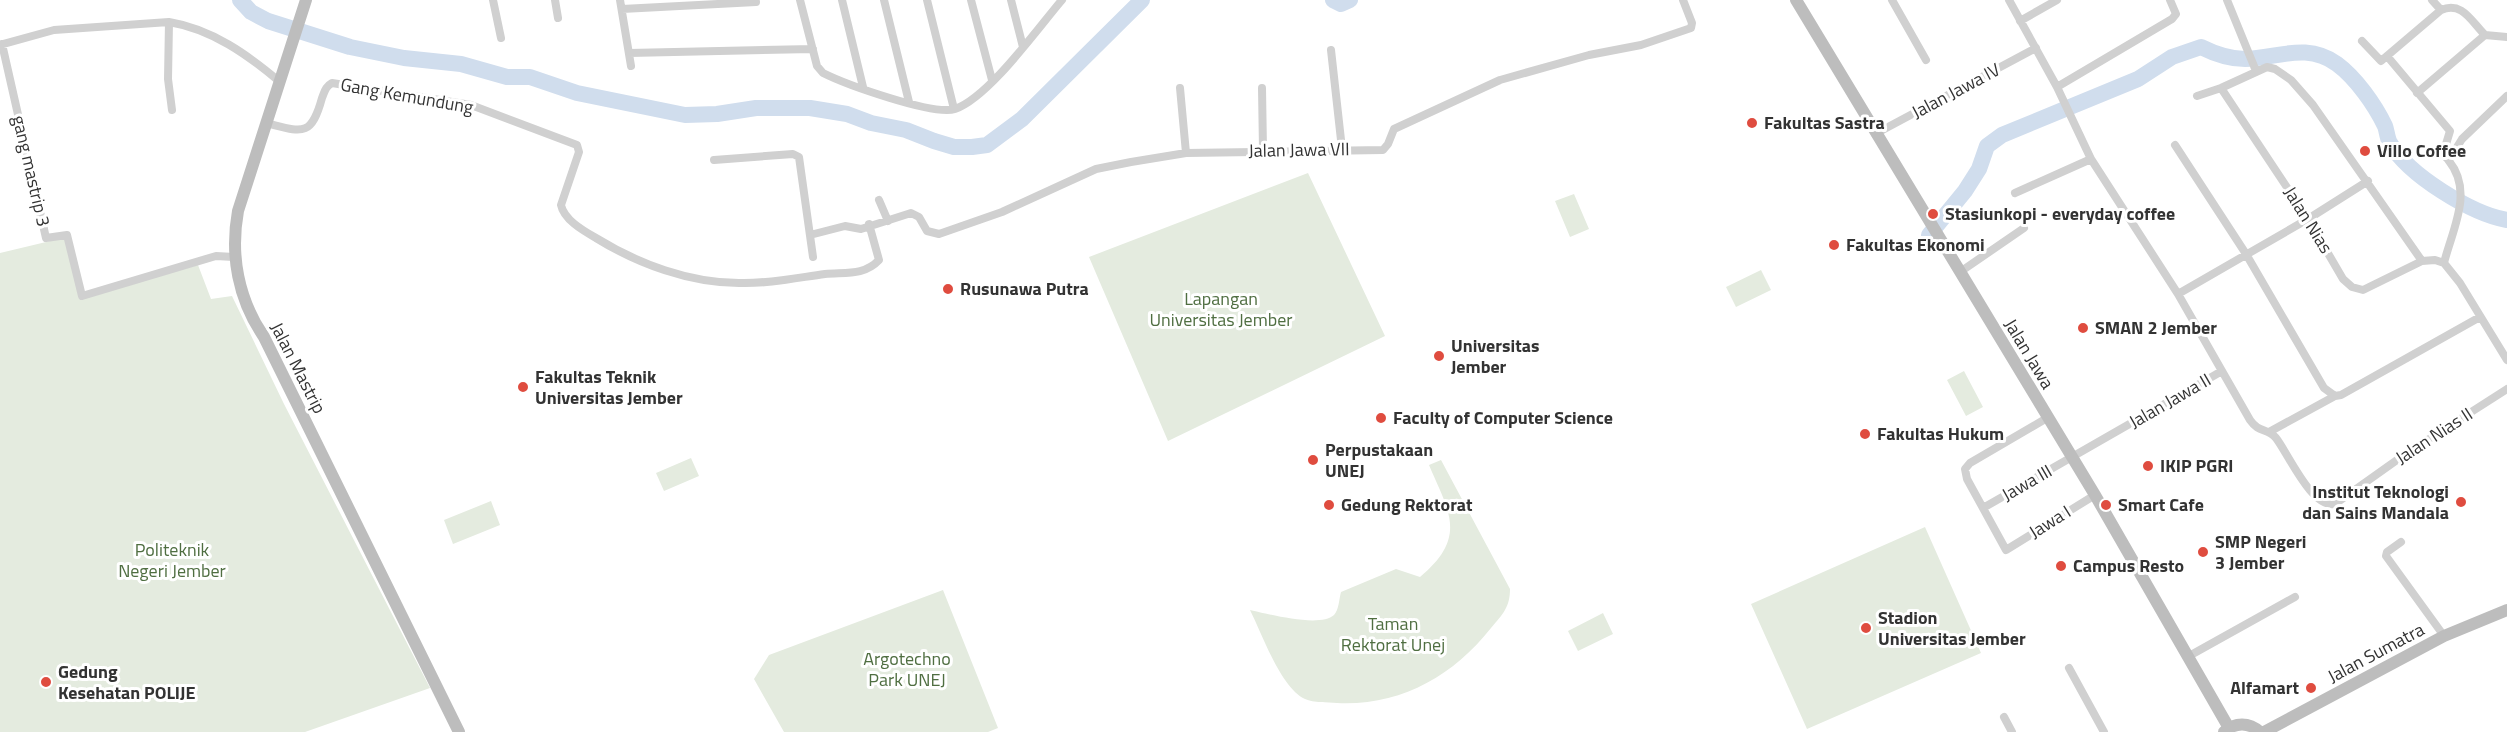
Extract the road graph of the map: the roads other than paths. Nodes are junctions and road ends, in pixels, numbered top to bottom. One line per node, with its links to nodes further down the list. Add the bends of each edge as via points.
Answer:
1 (306, 0): 42 (main road, Jalan Mastrip)
2 (493, 0): 29 (street)
3 (555, 0): 24 (street)
4 (801, 0): 34 (street)
5 (842, 0): 43 (street)
6 (884, 0): 51 (street)
7 (927, 0): 52 (street)
8 (971, 0): 41 (street)
9 (1011, 0): 32 (street)
10 (1062, 0): 32 (street)
11 (1683, 0): 57 (street, Jalan Jawa VII, via 1691,28 1641,45 1500,80 1392,129 1383,150)
12 (1892, 0): 38 (street)
13 (2009, 0): 25 (street, Jalan Jawa II)
14 (2057, 0): 25 (street)
15 (2170, 0): 44 (street, via 2176,14 2172,19)
16 (2227, 0): 40 (street)
17 (2432, 0): 23 (street)
18 (1799, 1): 55 (main road, Jalan Jawa)
19 (756, 2): 21 (street)
20 (667, 3): 21 (street); 22 (street)
21 (712, 3)
22 (621, 4): 36 (street)
23 (2441, 10): 27 (street, via 2460,8); 37 (street)
24 (558, 18)
25 (2020, 21): 33 (street, Jalan Jawa II)
26 (170, 22): 31 (street, via 54,30); 42 (street, via 215,37); 53 (street, via 168,79)
27 (2485, 35): 28 (street); 48 (street)
28 (2507, 37)
29 (501, 38)
30 (2362, 40): 37 (street, via 2379,61)
31 (1, 45): 72 (street, gang mastrip 3, via 46,238 67,235 82,296 216,256)
32 (1023, 47): 41 (street)
33 (2036, 48): 44 (street, Jalan Jawa II); 55 (street, Jalan Jawa IV)
34 (813, 49): 36 (street); 43 (street, via 822,73)
35 (1331, 50): 57 (street)
36 (629, 53): 39 (street)
37 (2387, 56): 48 (street)
38 (1926, 60)
39 (631, 66)
40 (2255, 67): 47 (street); 63 (street, via 2275,69 2291,80)
41 (992, 80): 52 (street)
42 (280, 82): 54 (main road, Jalan Mastrip)
43 (863, 87): 51 (street)
44 (2057, 87): 60 (street, Jalan Jawa II)
45 (1180, 88): 59 (street)
46 (1262, 88): 58 (street)
47 (2221, 88): 49 (street); 66 (street, Jalan Nias)
48 (2417, 93): 62 (street, via 2450,131 2443,154)
49 (2197, 96)
50 (2507, 96): 62 (street, via 2462,139)
51 (909, 102): 52 (street, via 938,110)
52 (954, 109)
53 (172, 110)
54 (271, 124): 68 (street, Gang Kemundung, via 300,130 316,120 326,88 332,83 471,105 576,145 579,152 561,205 579,228 613,249 666,270 712,281 737,283 838,273 853,275 879,260); 72 (main road, Jalan Mastrip, via 238,211)
55 (1875, 134): 76 (main road, Jalan Jawa)
56 (2175, 145): 71 (street)
57 (1342, 149): 58 (street, Jalan Jawa VII)
58 (1263, 150): 59 (street, Jalan Jawa VII)
59 (1186, 153): 67 (street, Jalan Jawa VII, via 1096,170 1002,212 939,234 927,231 914,214)
60 (2091, 159): 64 (street); 77 (street, Jalan Jawa II)
61 (714, 160): 70 (street, via 798,156 802,161)
62 (2449, 160): 75 (street, via 2462,198)
63 (2368, 181): 66 (street); 74 (street)
64 (2015, 193)
65 (879, 200): 67 (street)
66 (2308, 219): 71 (street); 74 (street, Jalan Nias, via 2343,279 2357,290)
67 (888, 222): 68 (street, Jalan Jawa VII)
68 (869, 224): 70 (street, Jalan Jawa VII, via 861,229 845,226)
69 (2024, 228): 76 (street)
70 (810, 235): 73 (street)
71 (2246, 254): 77 (street); 82 (street, via 2324,388)
72 (234, 256): 96 (main road, Jalan Mastrip, via 255,324)
73 (813, 257)
74 (2422, 261): 75 (street)
75 (2444, 263): 78 (street)
76 (1960, 272): 83 (main road, Jalan Jawa)
77 (2178, 294): 80 (street, Jalan Jawa II)
78 (2480, 317): 79 (street); 82 (street)
79 (2507, 360)
80 (2222, 371): 84 (street, Jalan Nias II, via 2253,425 2261,432); 85 (street, Jalan Jawa II)
81 (2507, 389): 84 (street, Jalan Nias II, via 2331,505 2315,497)
82 (2335, 396): 84 (street)
83 (2046, 418): 85 (main road, Jalan Jawa); 87 (street, via 1968,465 1964,471)
84 (2269, 432)
85 (2071, 458): 86 (main road, Jalan Jawa); 87 (street, Jawa III)
86 (2095, 495): 87 (street, Jawa I, via 2006,549); 92 (main road, Jalan Jawa)
87 (1983, 508)
88 (2401, 542): 91 (street, via 2386,556)
89 (2295, 597): 92 (street)
90 (2507, 610): 91 (main road, Jalan Sumatra)
91 (2444, 636): 99 (main road, Jalan Sumatra)
92 (2189, 656): 95 (main road, Jalan Jawa)
93 (2068, 668): 98 (street)
94 (2004, 717): 97 (street)
95 (2226, 730): 99 (main road, via 2245,724)
96 (459, 732)
97 (2012, 732)
98 (2104, 732)
99 (2262, 732)

